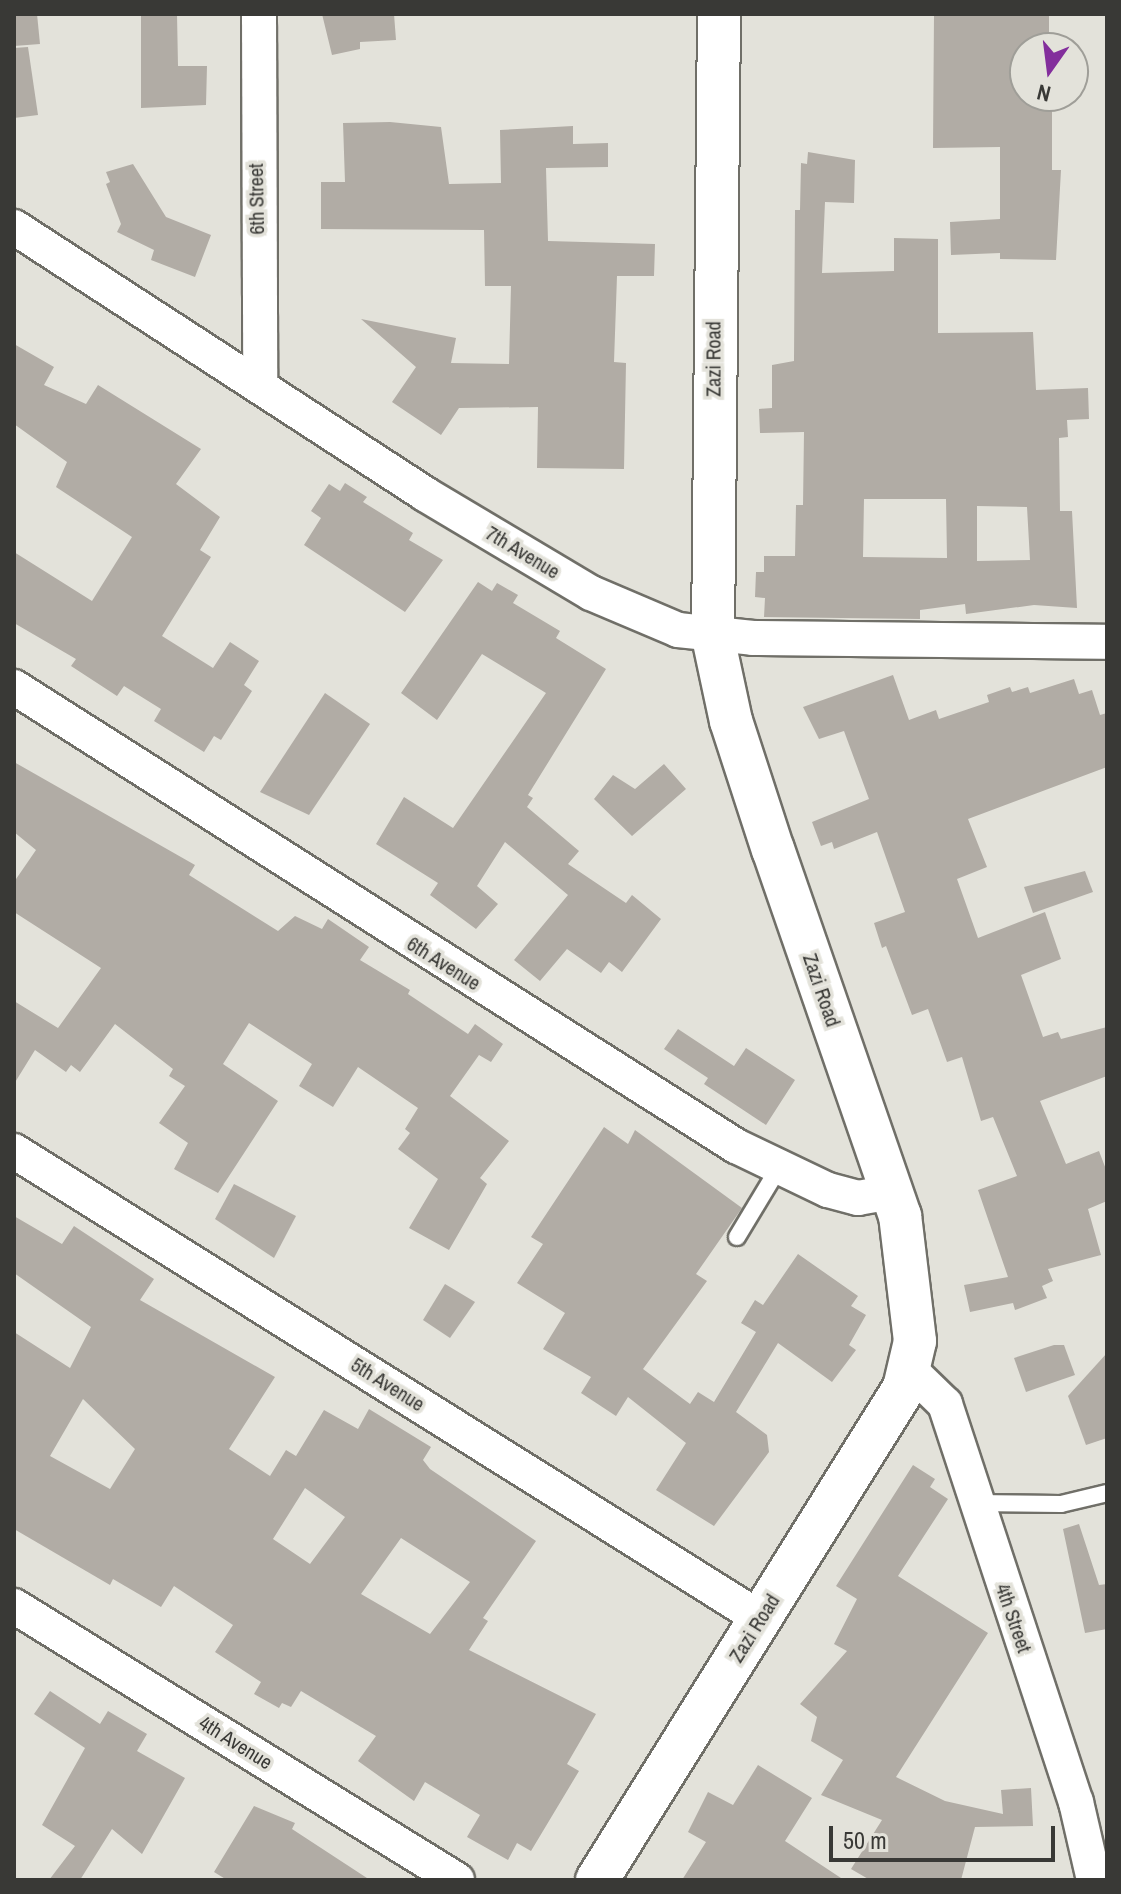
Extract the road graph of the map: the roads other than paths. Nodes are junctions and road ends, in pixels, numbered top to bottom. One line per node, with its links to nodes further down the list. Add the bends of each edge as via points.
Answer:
1 (259, 14): 4 (street, 6th Street)
2 (719, 14): 5 (street, Zazi Road)
3 (14, 227): 4 (street, 7th Avenue)
4 (260, 383): 5 (street, 7th Avenue, via 425,494 591,593 678,630)
5 (713, 637): 6 (street, 7th Avenue); 10 (street, Zazi Road, via 731,721)
6 (1107, 642)
7 (14, 687): 9 (street, 6th Avenue, via 556,1034)
8 (14, 1151): 16 (street, 5th Avenue)
9 (778, 1169): 10 (street, 6th Avenue, via 858,1198); 11 (lane)
10 (891, 1192): 12 (street, Zazi Road, via 913,1301)
11 (737, 1237)
12 (909, 1369): 14 (street, 4th Street, via 945,1404); 16 (street, Zazi Road, via 904,1388)
13 (1107, 1493): 14 (lane, via 1061,1504)
14 (975, 1503): 19 (street, 4th Street, via 1076,1802)
15 (14, 1606): 17 (street, 4th Avenue)
16 (760, 1618): 18 (street, Zazi Road)
17 (457, 1880)
18 (597, 1880)
19 (1094, 1880)

